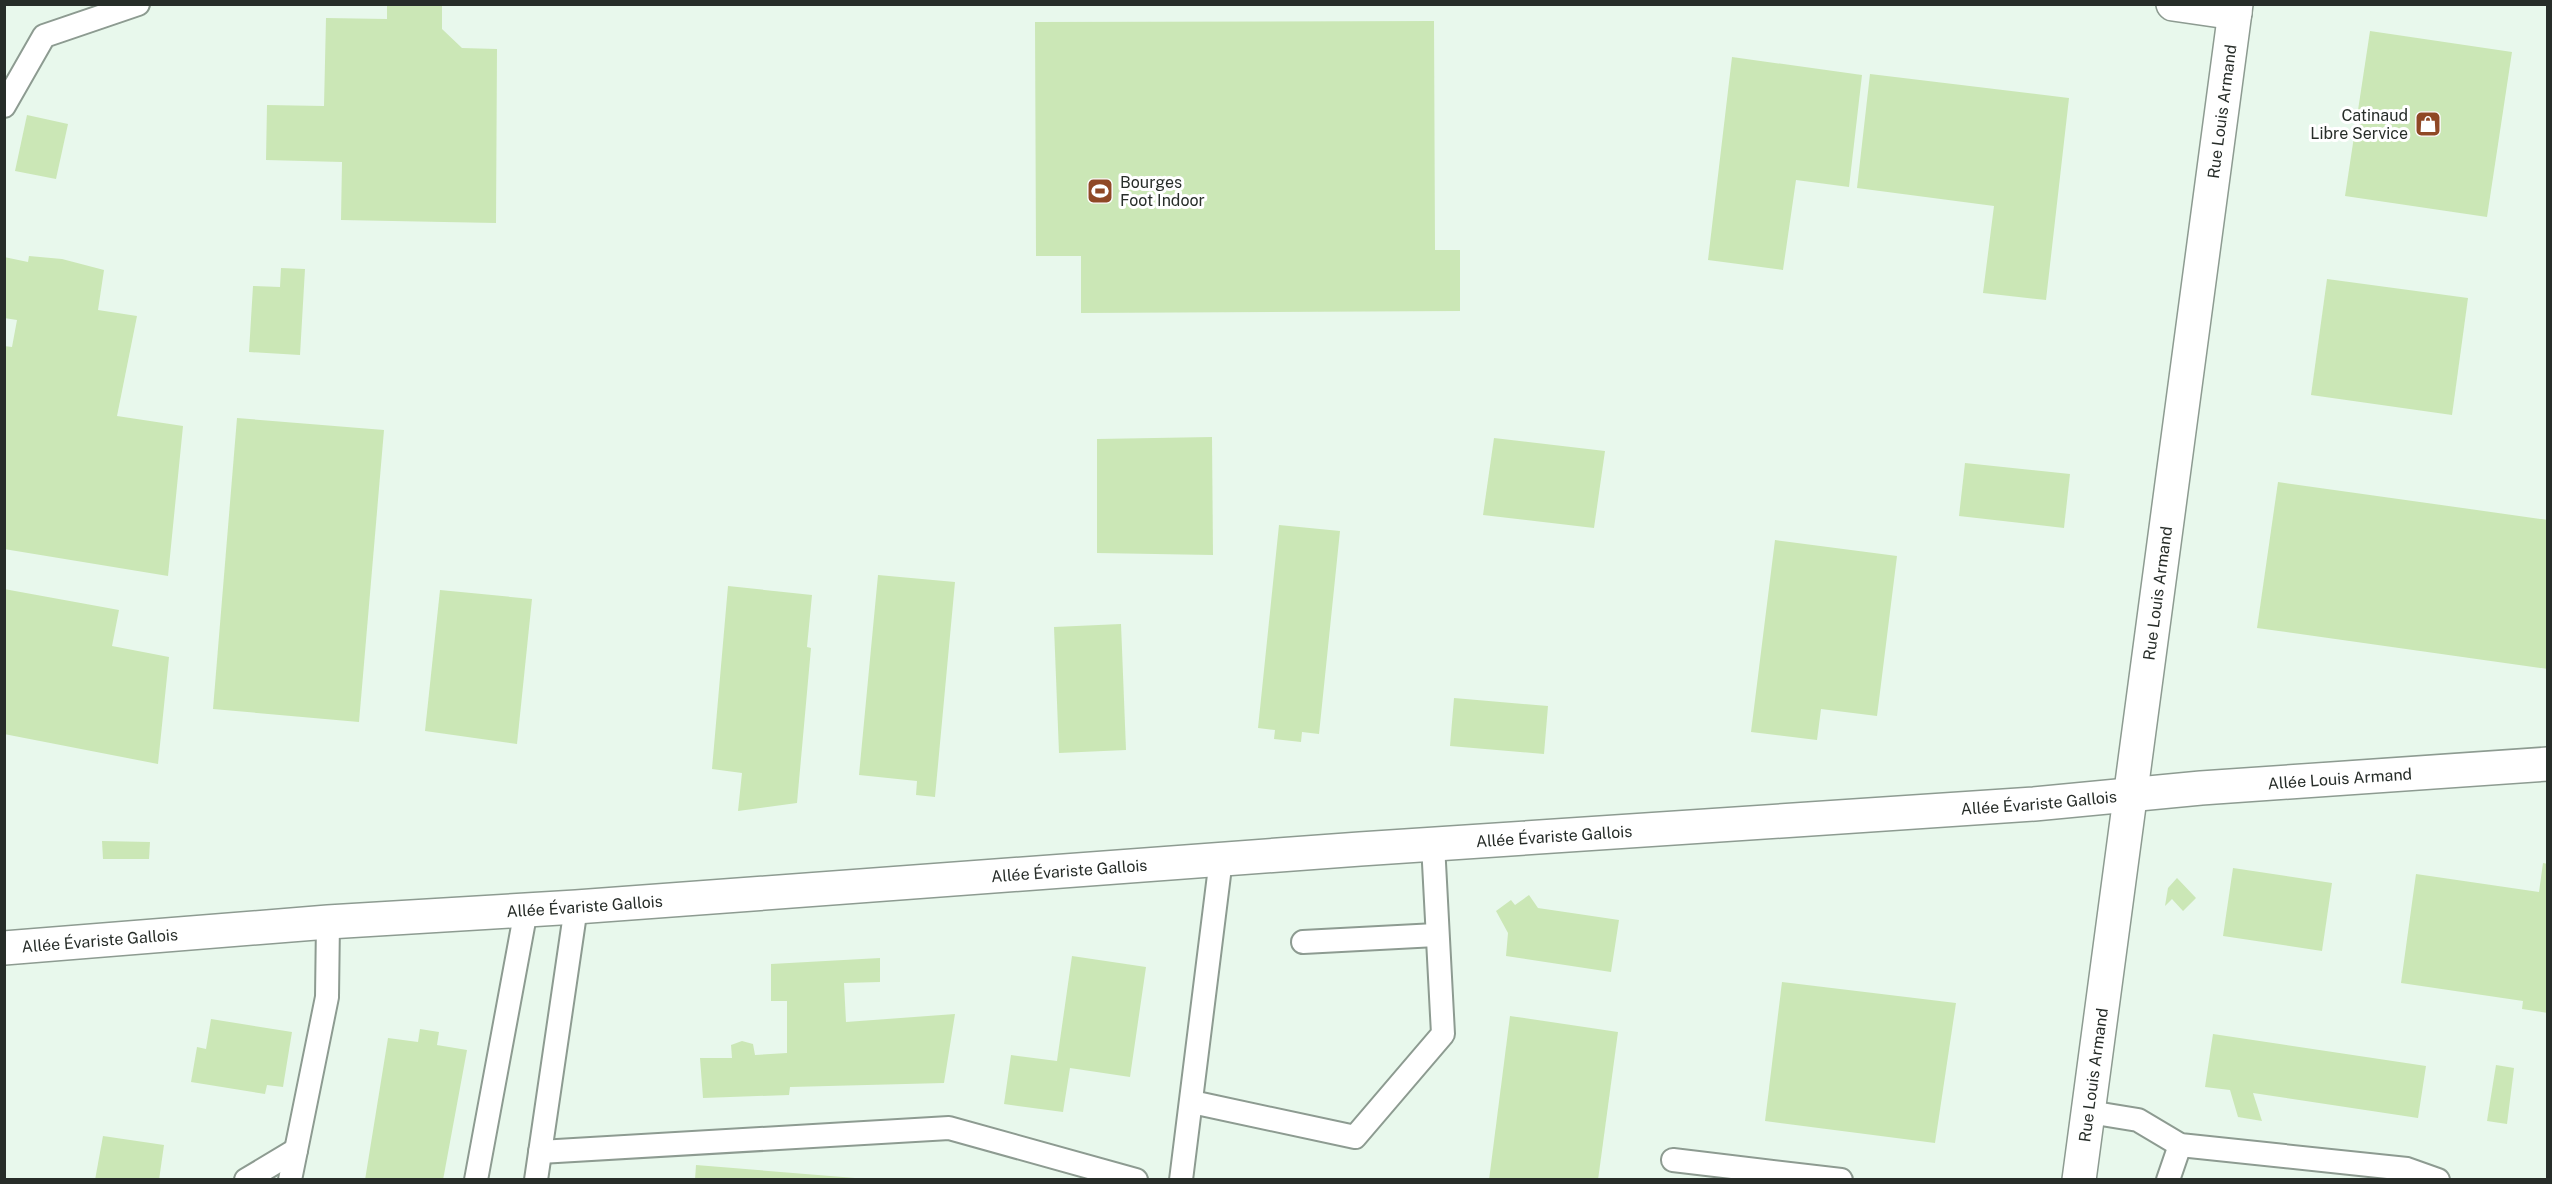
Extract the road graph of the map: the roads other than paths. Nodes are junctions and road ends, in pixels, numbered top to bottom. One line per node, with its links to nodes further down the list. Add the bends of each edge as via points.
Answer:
1 (138, 4): 4 (lane, via 44,36)
2 (2173, 4): 3 (street)
3 (2236, 9): 6 (street, Rue Louis Armand)
4 (4, 106)
5 (2547, 764): 6 (street, Allée Louis Armand)
6 (2132, 794): 7 (street, Allée Évariste Gallois); 16 (street, Rue Louis Armand)
7 (1433, 844): 8 (street, Allée Évariste Gallois); 12 (lane)
8 (1221, 860): 9 (street, Allée Évariste Gallois); 15 (lane)
9 (576, 907): 10 (street, Allée Évariste Gallois); 19 (lane)
10 (526, 910): 11 (street, Allée Évariste Gallois); 23 (lane)
11 (328, 921): 14 (street, Allée Évariste Gallois); 18 (lane, via 327,997)
12 (1436, 935): 13 (lane); 15 (lane, via 1443,1034 1355,1137)
13 (1303, 942)
14 (4, 948)
15 (1192, 1102): 26 (lane)
16 (2089, 1112): 17 (lane, via 2138,1120); 28 (street, Rue Louis Armand)
17 (2180, 1145): 29 (lane); 30 (lane, via 2407,1169)
18 (296, 1150): 21 (lane); 22 (lane)
19 (540, 1152): 24 (lane); 25 (lane, via 949,1128)
20 (1673, 1160): 27 (lane)
21 (246, 1179)
22 (290, 1179)
23 (476, 1179)
24 (536, 1179)
25 (1136, 1179)
26 (1180, 1179)
27 (1841, 1179)
28 (2079, 1179)
29 (2168, 1179)
30 (2438, 1179)

